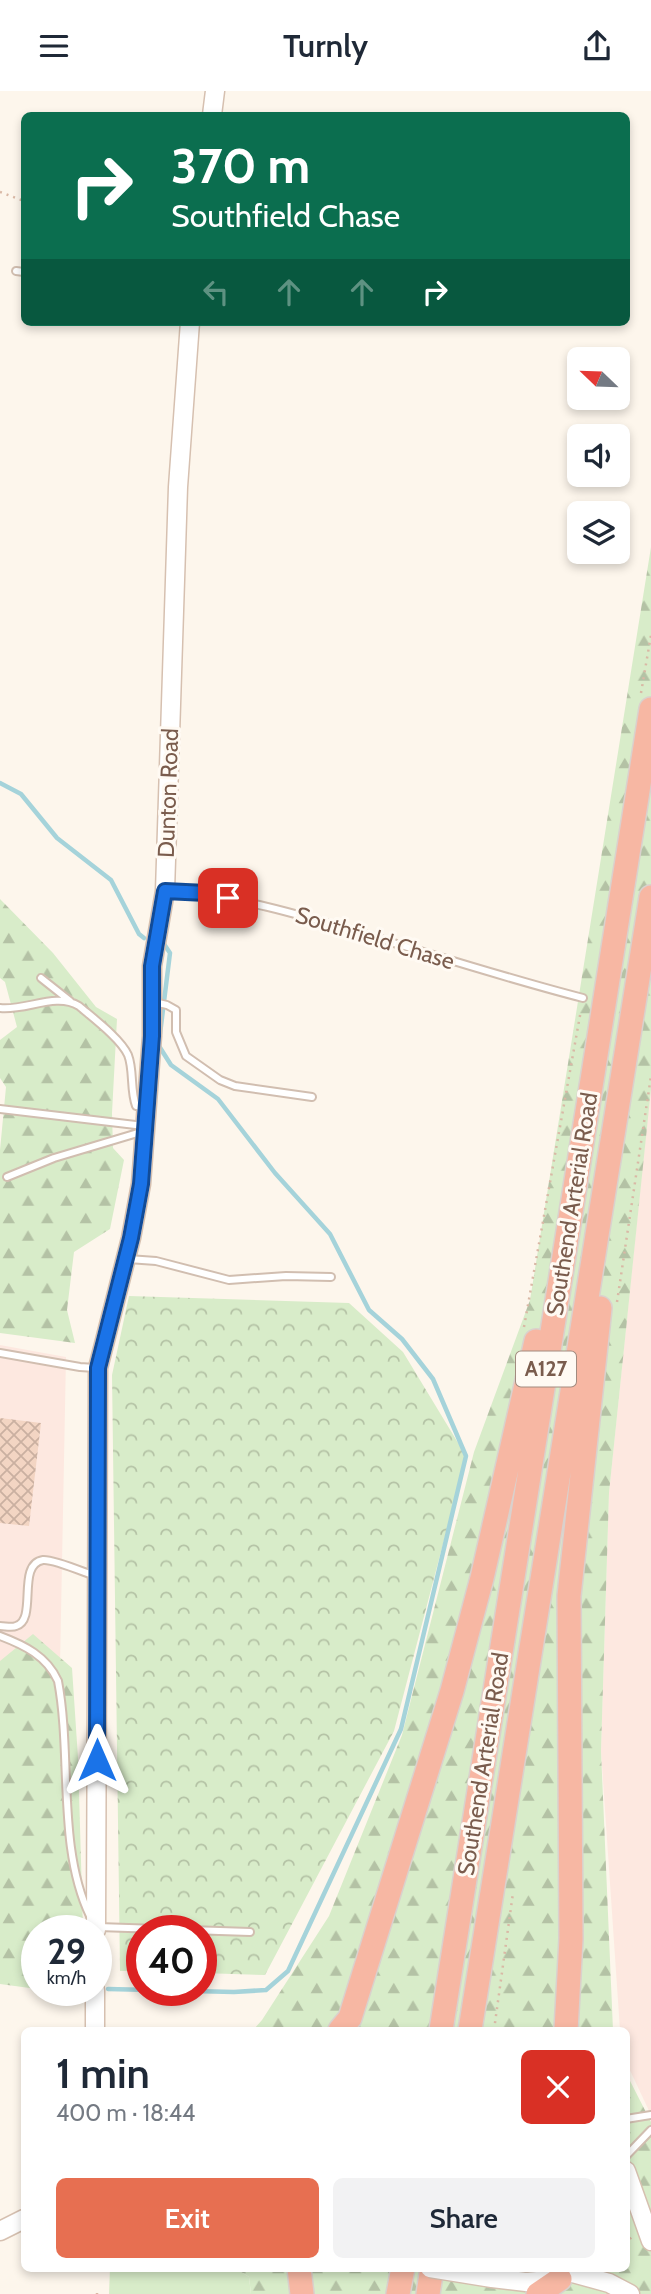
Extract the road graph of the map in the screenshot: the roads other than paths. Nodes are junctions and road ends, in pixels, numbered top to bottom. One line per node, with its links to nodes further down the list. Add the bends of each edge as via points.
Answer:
1 (215, 91): 2 (street)
2 (212, 112)
3 (16, 271): 4 (lane)
4 (21, 272)
5 (190, 326): 7 (street, Dunton Road, via 178,487)
6 (646, 703): 10 (highway, Southend Arterial Road / A127)
7 (165, 891): 10 (lane, Southfield Chase, via 206,893 271,906 507,979); 12 (street, Dunton Road, via 152,966)
8 (651, 897): 15 (highway, Southend Arterial Road / A127)
9 (41, 978): 11 (lane)
10 (594, 1000): 33 (highway, via 534,1352 482,1578 452,1691 350,2018); 34 (highway, Southend Arterial Road / A127)
11 (72, 1002): 13 (lane); 16 (lane, via 122,1045 136,1106)
12 (152, 1002): 14 (lane, via 176,1010 176,1032 186,1056 220,1080); 16 (street, Dunton Road)
13 (0, 1008)
14 (312, 1097)
15 (619, 1099): 35 (highway, Southend Arterial Road / A127); 36 (highway, via 569,1597 571,1939)
16 (146, 1108): 18 (street, Dunton Road)
17 (0, 1109): 18 (lane)
18 (145, 1129): 19 (lane); 20 (street, Dunton Road, via 141,1184)
19 (7, 1178)
20 (126, 1259): 21 (lane, via 156,1261 229,1280); 23 (street, Dunton Road)
21 (331, 1277)
22 (0, 1353): 23 (lane)
23 (98, 1368): 24 (street, Dunton Road)
24 (98, 1577): 25 (lane, via 46,1560 37,1563 30,1571 23,1621 18,1626); 28 (street, Dunton Road)
25 (0, 1626)
26 (0, 1636): 27 (lane, via 47,1661 58,1681 76,1877)
27 (90, 1915)
28 (96, 1915)
29 (112, 1928): 30 (lane)
30 (250, 1932)
31 (95, 2006): 32 (street)
32 (95, 2027)
33 (342, 2027)
34 (441, 2027)
35 (470, 2027)
36 (566, 2027)
37 (651, 2115): 38 (lane)
38 (630, 2118)
39 (651, 2130): 40 (lane)
40 (630, 2152)
41 (630, 2182): 44 (street)
42 (21, 2220): 43 (street)
43 (0, 2231)
44 (651, 2241)
45 (299, 2272): 50 (highway)
46 (401, 2272): 51 (highway)
47 (431, 2272): 52 (highway)
48 (455, 2272): 49 (street, bridge, via 526,2282)
49 (568, 2273): 53 (highway); 54 (street, via 609,2283)
50 (302, 2294)
51 (398, 2294)
52 (428, 2294)
53 (538, 2294)
54 (630, 2294)

